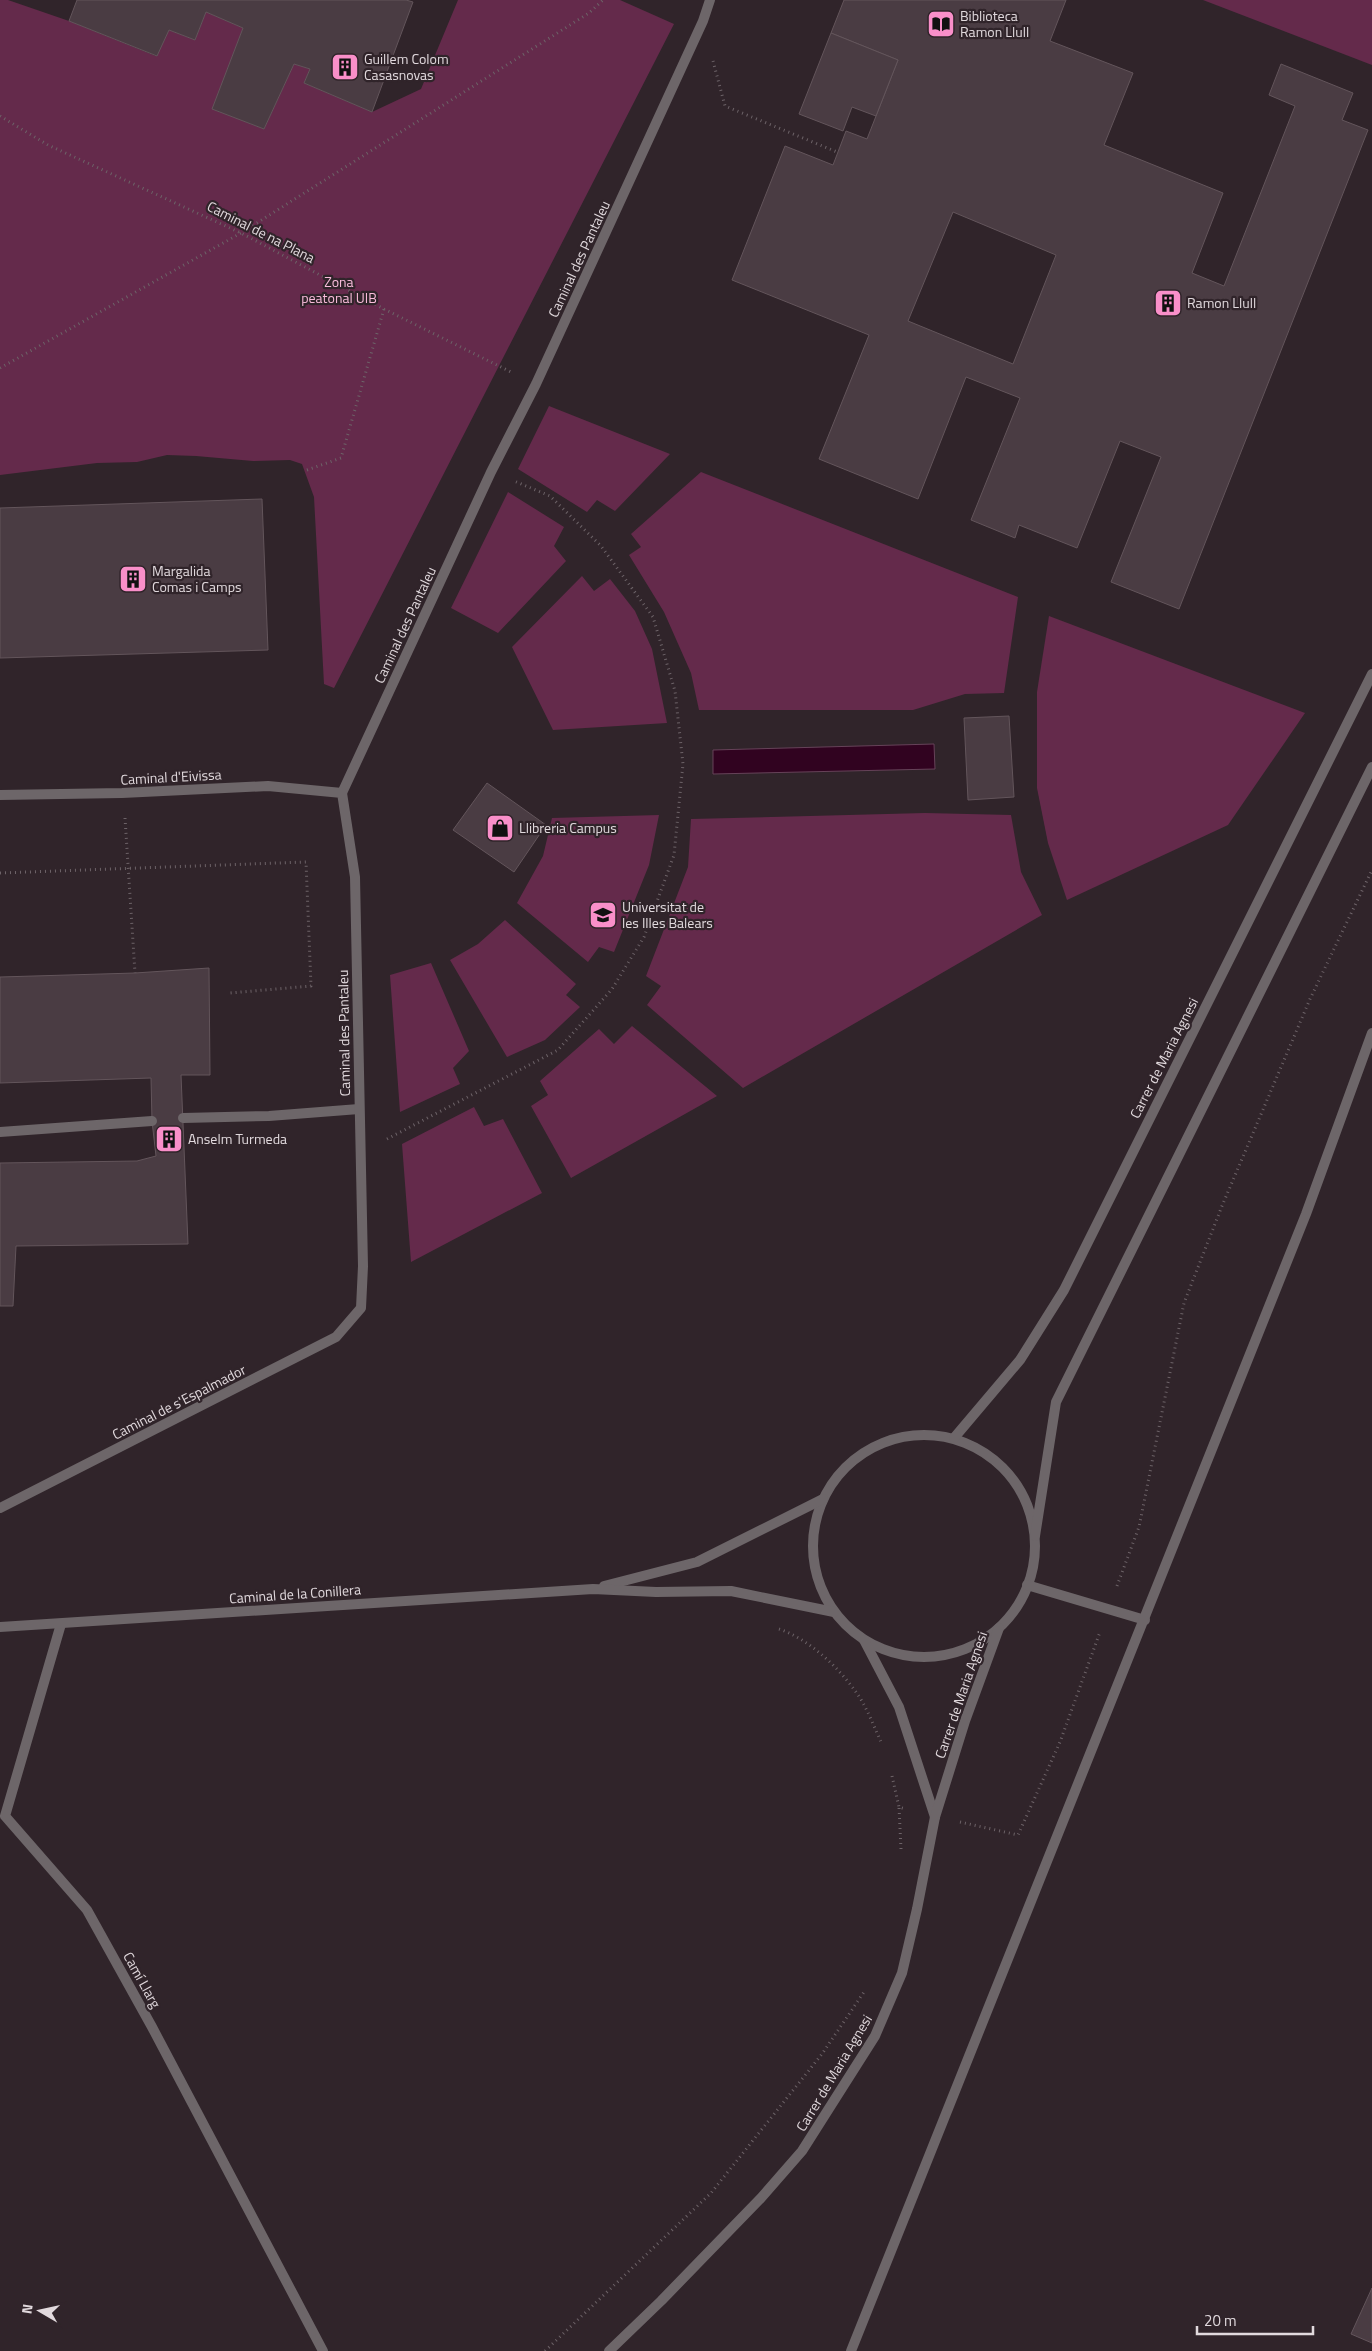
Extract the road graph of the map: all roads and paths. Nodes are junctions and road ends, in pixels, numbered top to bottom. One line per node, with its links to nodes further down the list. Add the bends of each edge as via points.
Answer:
1 (602, 0): 6 (path, via 589,13)
2 (710, 0): 3 (street, Caminal des Pantaleu)
3 (703, 22): 5 (path, via 725,106); 9 (street, Caminal des Pantaleu)
4 (0, 116): 6 (path, Caminal de na Plana, via 48,145)
5 (837, 152)
6 (241, 233): 7 (path, Caminal de na Plana); 8 (path)
7 (384, 309): 9 (path, Caminal de na Plana); 10 (path, via 341,458)
8 (0, 368)
9 (536, 384): 11 (street, Caminal des Pantaleu)
10 (307, 470)
11 (491, 472): 15 (street, Caminal des Pantaleu); 26 (path, via 550,496 601,546 653,618 675,691 683,764 674,855 644,937 612,989 558,1050 402,1133)
12 (1372, 674): 28 (street, Carrer de Maria Agnesi, via 1064,1290 1020,1360)
13 (1372, 767): 31 (street, via 1056,1402)
14 (122, 793): 15 (street, Caminal d'Eivissa, via 268,786); 16 (street, Caminal d'Eivissa); 17 (path)
15 (342, 793): 22 (street, Caminal des Pantaleu, via 355,877)
16 (0, 795)
17 (129, 869): 18 (path); 19 (path); 20 (path, via 306,862 311,986)
18 (0, 873)
19 (135, 973)
20 (230, 993)
21 (1372, 1034): 35 (street, via 1306,1214)
22 (359, 1109): 23 (street); 26 (street, Caminal des Pantaleu)
23 (183, 1118)
24 (152, 1121): 25 (street)
25 (0, 1132)
26 (361, 1150): 27 (street, Caminal des Pantaleu)
27 (361, 1308): 30 (street, Caminal de s'Espalmador, via 336,1337)
28 (954, 1438): 29 (street, via 923,1434 892,1439 863,1452 840,1472); 31 (street, via 984,1452 1010,1474 1027,1504)
29 (822, 1499): 33 (street, via 697,1562); 34 (street, via 814,1527 813,1557 820,1586)
30 (0, 1508)
31 (1035, 1536): 32 (street, via 1033,1570)
32 (1027, 1585): 35 (street); 39 (street, via 1020,1602)
33 (593, 1589): 34 (street, via 731,1591); 36 (street, Caminal de la Conillera)
34 (834, 1612): 40 (street, via 847,1628)
35 (1145, 1620): 47 (street)
36 (61, 1624): 37 (street, Caminal de la Conillera); 45 (street, Camí Llarg, via 5,1816 87,1910)
37 (0, 1627)
38 (776, 1628): 41 (path, via 793,1634 820,1652 856,1692)
39 (999, 1628): 40 (street, via 969,1648 934,1658 897,1655); 44 (street, Carrer de Maria Agnesi)
40 (864, 1640): 44 (street, via 899,1707)
41 (884, 1747)
42 (891, 1772): 43 (path)
43 (899, 1807)
44 (935, 1817): 46 (street, Carrer de Maria Agnesi, via 902,1973 875,2036 841,2092 802,2151 761,2198)
45 (323, 2351)
46 (609, 2351)
47 (852, 2351)

